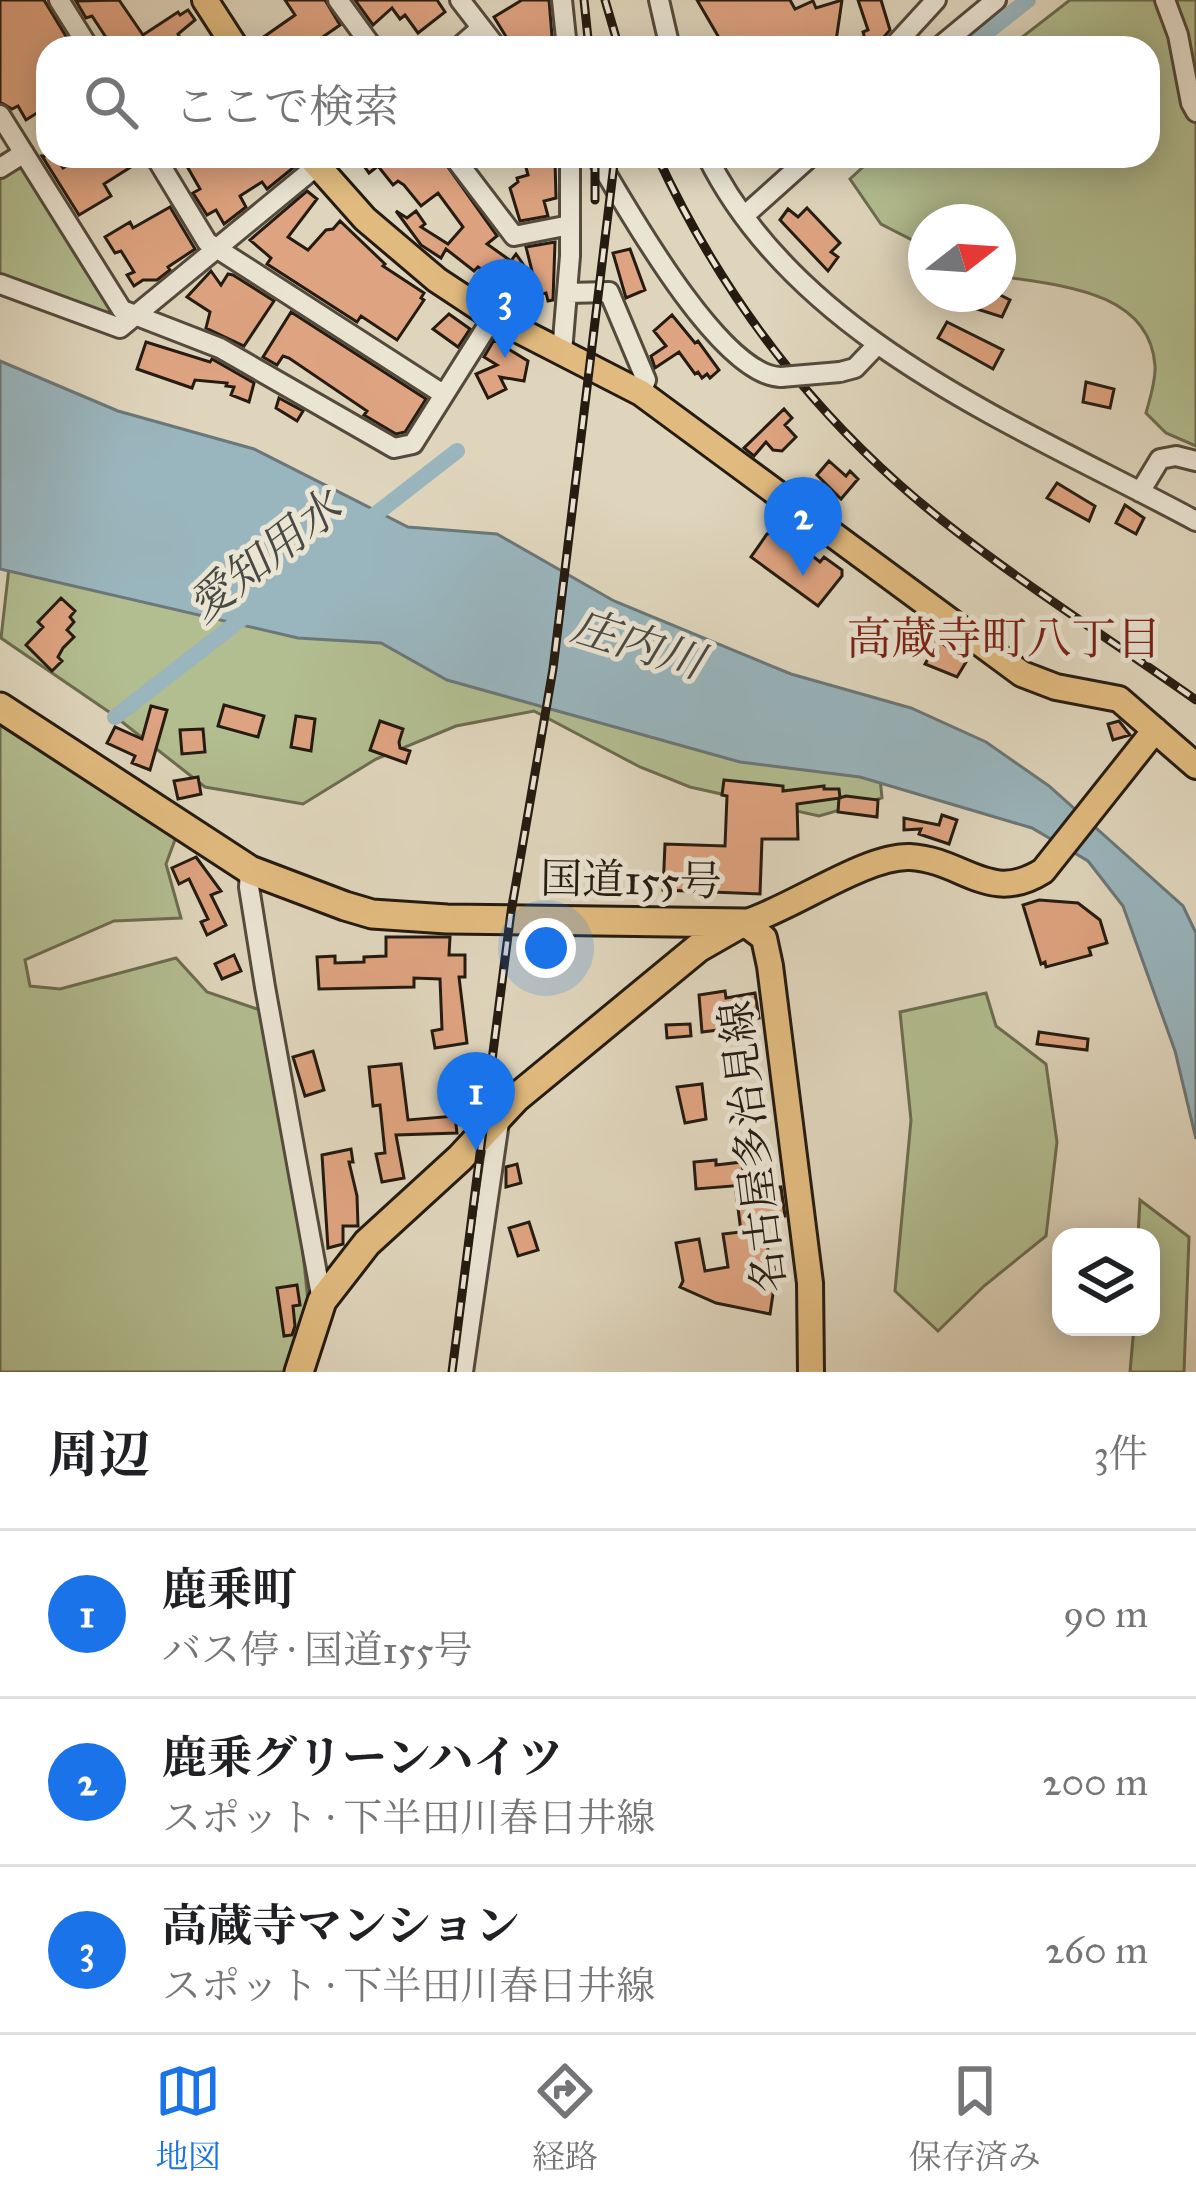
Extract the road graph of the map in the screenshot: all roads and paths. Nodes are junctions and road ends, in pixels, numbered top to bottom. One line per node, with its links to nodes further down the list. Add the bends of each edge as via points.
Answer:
1 (59, 0): 11 (street)
2 (205, 0): 12 (main road)
3 (338, 0): 13 (street)
4 (460, 0): 10 (street)
5 (562, 0): 16 (street)
6 (659, 0): 17 (street)
7 (937, 0): 18 (street)
8 (996, 0): 19 (street)
9 (1165, 0): 20 (street)
10 (482, 28): 14 (street); 15 (street)
11 (82, 36)
12 (228, 36)
13 (364, 36)
14 (472, 36)
15 (488, 36)
16 (566, 36)
17 (667, 36)
18 (903, 36)
19 (952, 36)
20 (1196, 112)
21 (0, 115): 22 (street)
22 (23, 153): 23 (street); 37 (street, via 122,310)
23 (0, 168)
24 (162, 168): 34 (street)
25 (309, 168): 34 (street)
26 (325, 168): 38 (main road, via 401,251)
27 (462, 168): 33 (street, via 514,236)
28 (570, 168): 33 (street)
29 (603, 168): 39 (street, bridge, via 668,272 750,369 769,377 840,371 855,368)
30 (714, 168): 32 (street)
31 (798, 168): 32 (street)
32 (744, 216): 39 (street, via 811,292)
33 (570, 225): 36 (street)
34 (218, 250): 37 (street); 42 (street)
35 (0, 284): 37 (street, via 120,328)
36 (567, 293): 40 (street); 41 (street, via 609,292 646,380)
37 (135, 317): 42 (street, via 220,348 394,448 412,444)
38 (493, 317): 40 (main road); 42 (street)
39 (876, 346): 44 (street)
40 (562, 352): 41 (main road)
41 (641, 393): 47 (main road, via 1022,674 1119,698)
42 (443, 394)
43 (1196, 461): 44 (street, via 1160,458)
44 (1140, 491): 45 (street)
45 (1196, 521)
46 (0, 706): 49 (highway, 国道155号)
47 (1155, 730): 48 (main road); 50 (main road, via 1043,871 1013,886 906,857)
48 (1196, 766)
49 (250, 870): 50 (highway, 国道155号, via 372,914); 52 (street)
50 (744, 922): 51 (highway, 国道155号, via 698,948); 55 (main road, 名古屋多治見線, via 764,938 770,966 810,1283)
51 (500, 1115): 52 (highway, 国道155号, via 368,1243); 54 (street)
52 (322, 1301): 53 (highway, 国道155号)
53 (299, 1372)
54 (464, 1372)
55 (811, 1372)

